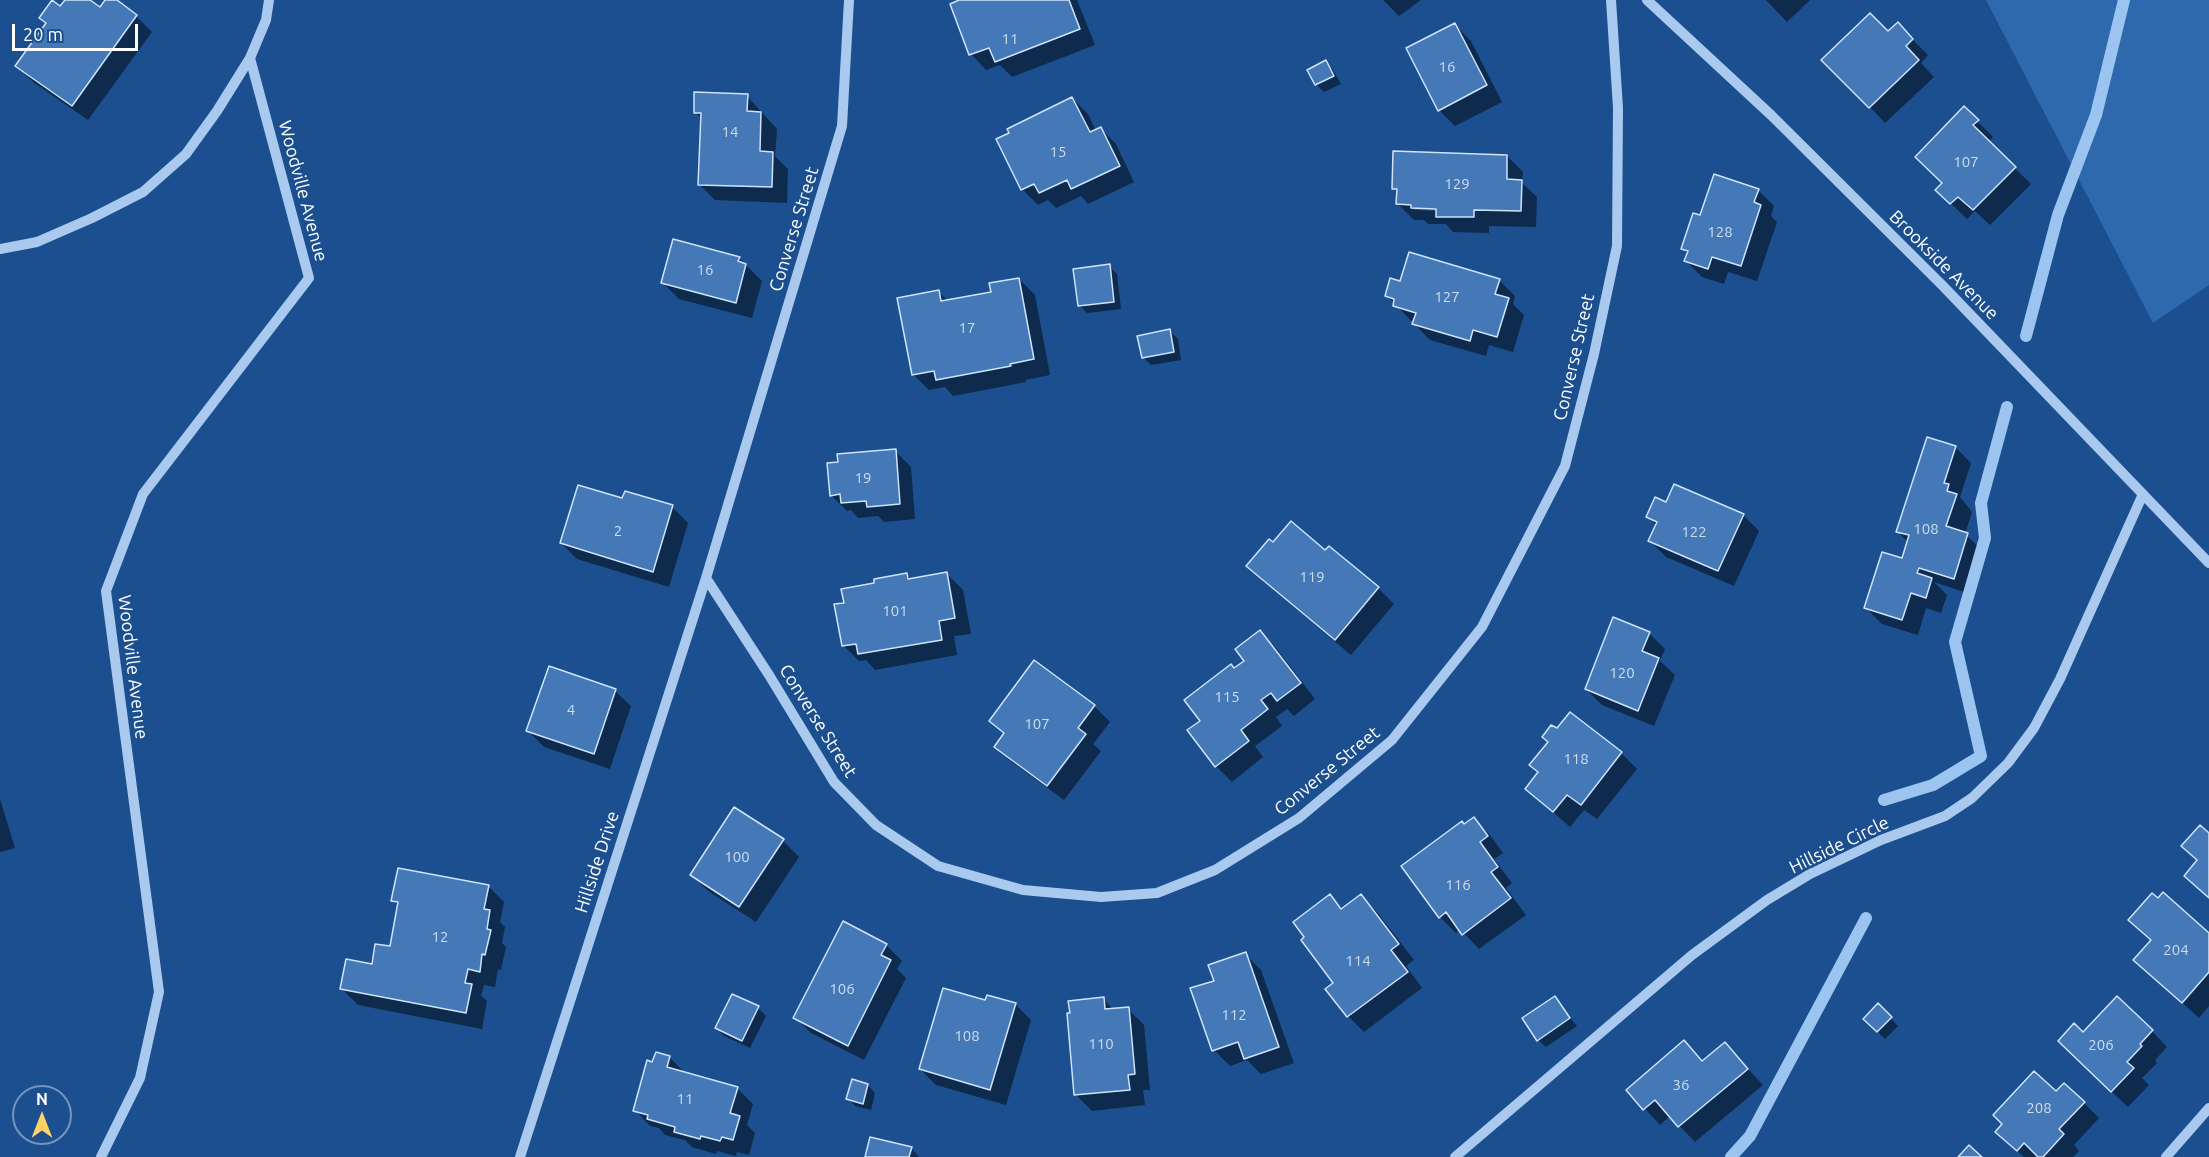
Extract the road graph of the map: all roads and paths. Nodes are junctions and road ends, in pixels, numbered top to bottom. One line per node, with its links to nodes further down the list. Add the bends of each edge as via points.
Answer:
1 (269, 0): 5 (street, via 266,20)
2 (849, 0): 9 (street, Converse Street, via 842,126)
3 (1611, 0): 9 (street, Converse Street, via 1618,108 1617,246 1565,466 1482,627 1392,740 1299,819 1215,870 1156,893 1101,897 1023,891 938,866 876,825 834,782)
4 (1647, 0): 7 (street, Brookside Avenue, via 1934,276)
5 (250, 58): 6 (street, via 186,154 143,192 37,242); 11 (street, Woodville Avenue, via 309,278 143,494 106,591 159,992 140,1078)
6 (0, 249)
7 (2143, 494): 8 (street, Brookside Avenue); 13 (street, Hillside Circle, via 2034,728 2008,763 1972,798 1945,816 1881,840 1810,874 1767,900 1692,956)
8 (2209, 563)
9 (706, 578): 12 (street, Hillside Drive)
10 (2209, 1108): 14 (street)
11 (101, 1157)
12 (520, 1157)
13 (1455, 1157)
14 (2166, 1157)

